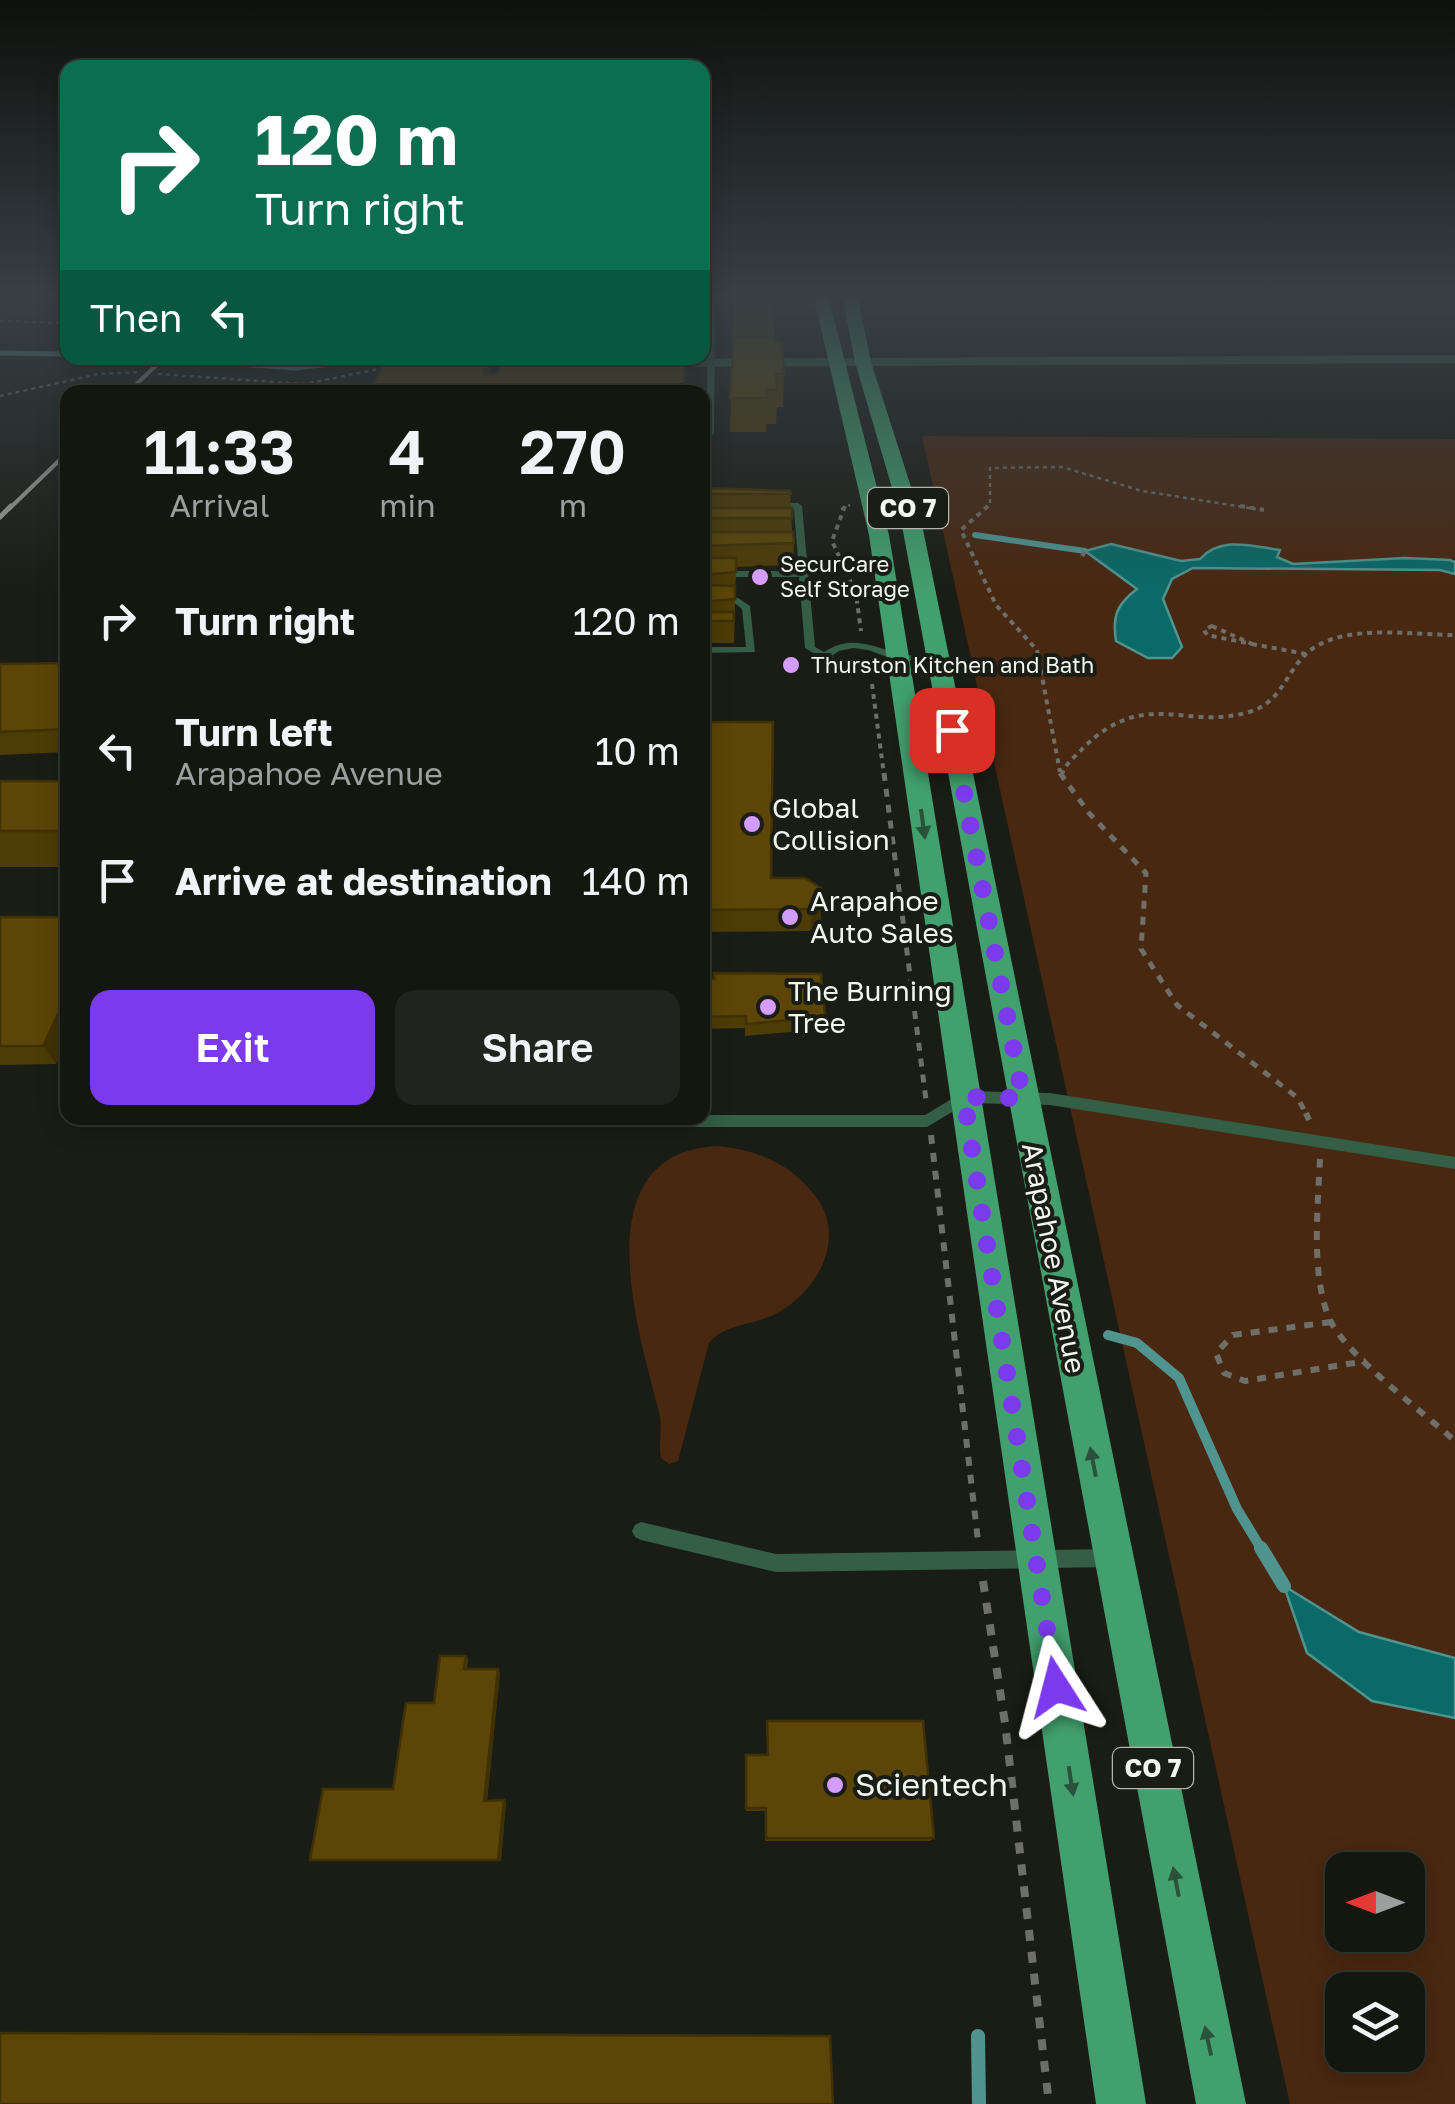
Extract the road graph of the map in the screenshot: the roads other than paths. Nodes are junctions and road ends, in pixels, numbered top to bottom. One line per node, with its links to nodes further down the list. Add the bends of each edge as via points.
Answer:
1 (710, 397): 4 (lane)
2 (843, 397): 17 (main road, CO 7, via 870,488)
3 (874, 397): 18 (main road, Arapahoe Avenue / CO 7, via 904,488)
4 (710, 434)
5 (760, 506): 6 (lane, via 798,506)
6 (800, 522): 7 (lane); 9 (lane)
7 (780, 523)
8 (782, 547): 9 (lane)
9 (801, 547): 11 (lane)
10 (710, 574): 11 (lane)
11 (803, 574): 16 (lane, via 810,648)
12 (710, 601): 14 (lane, via 738,601 747,608)
13 (734, 628): 14 (lane)
14 (749, 628): 15 (lane, via 751,650)
15 (710, 650)
16 (827, 655): 17 (lane, via 844,668); 17 (lane, via 839,645 865,644)
17 (898, 658): 18 (lane); 19 (main road, CO 7, one-way to 19)
18 (939, 658): 20 (main road, Arapahoe Avenue / CO 7)
19 (964, 1097): 20 (lane); 21 (lane, via 927,1122); 25 (main road, CO 7)
20 (1023, 1098): 22 (lane); 24 (main road, Arapahoe Avenue / CO 7, one-way to 20)
21 (710, 1120)
22 (1455, 1163)
23 (640, 1531): 25 (lane, via 776,1563)
24 (1111, 1558): 25 (lane); 27 (main road, Arapahoe Avenue / CO 7, one-way to 24)
25 (1036, 1560): 26 (main road, CO 7, one-way to 26)
26 (1121, 2104)
27 (1221, 2104)

